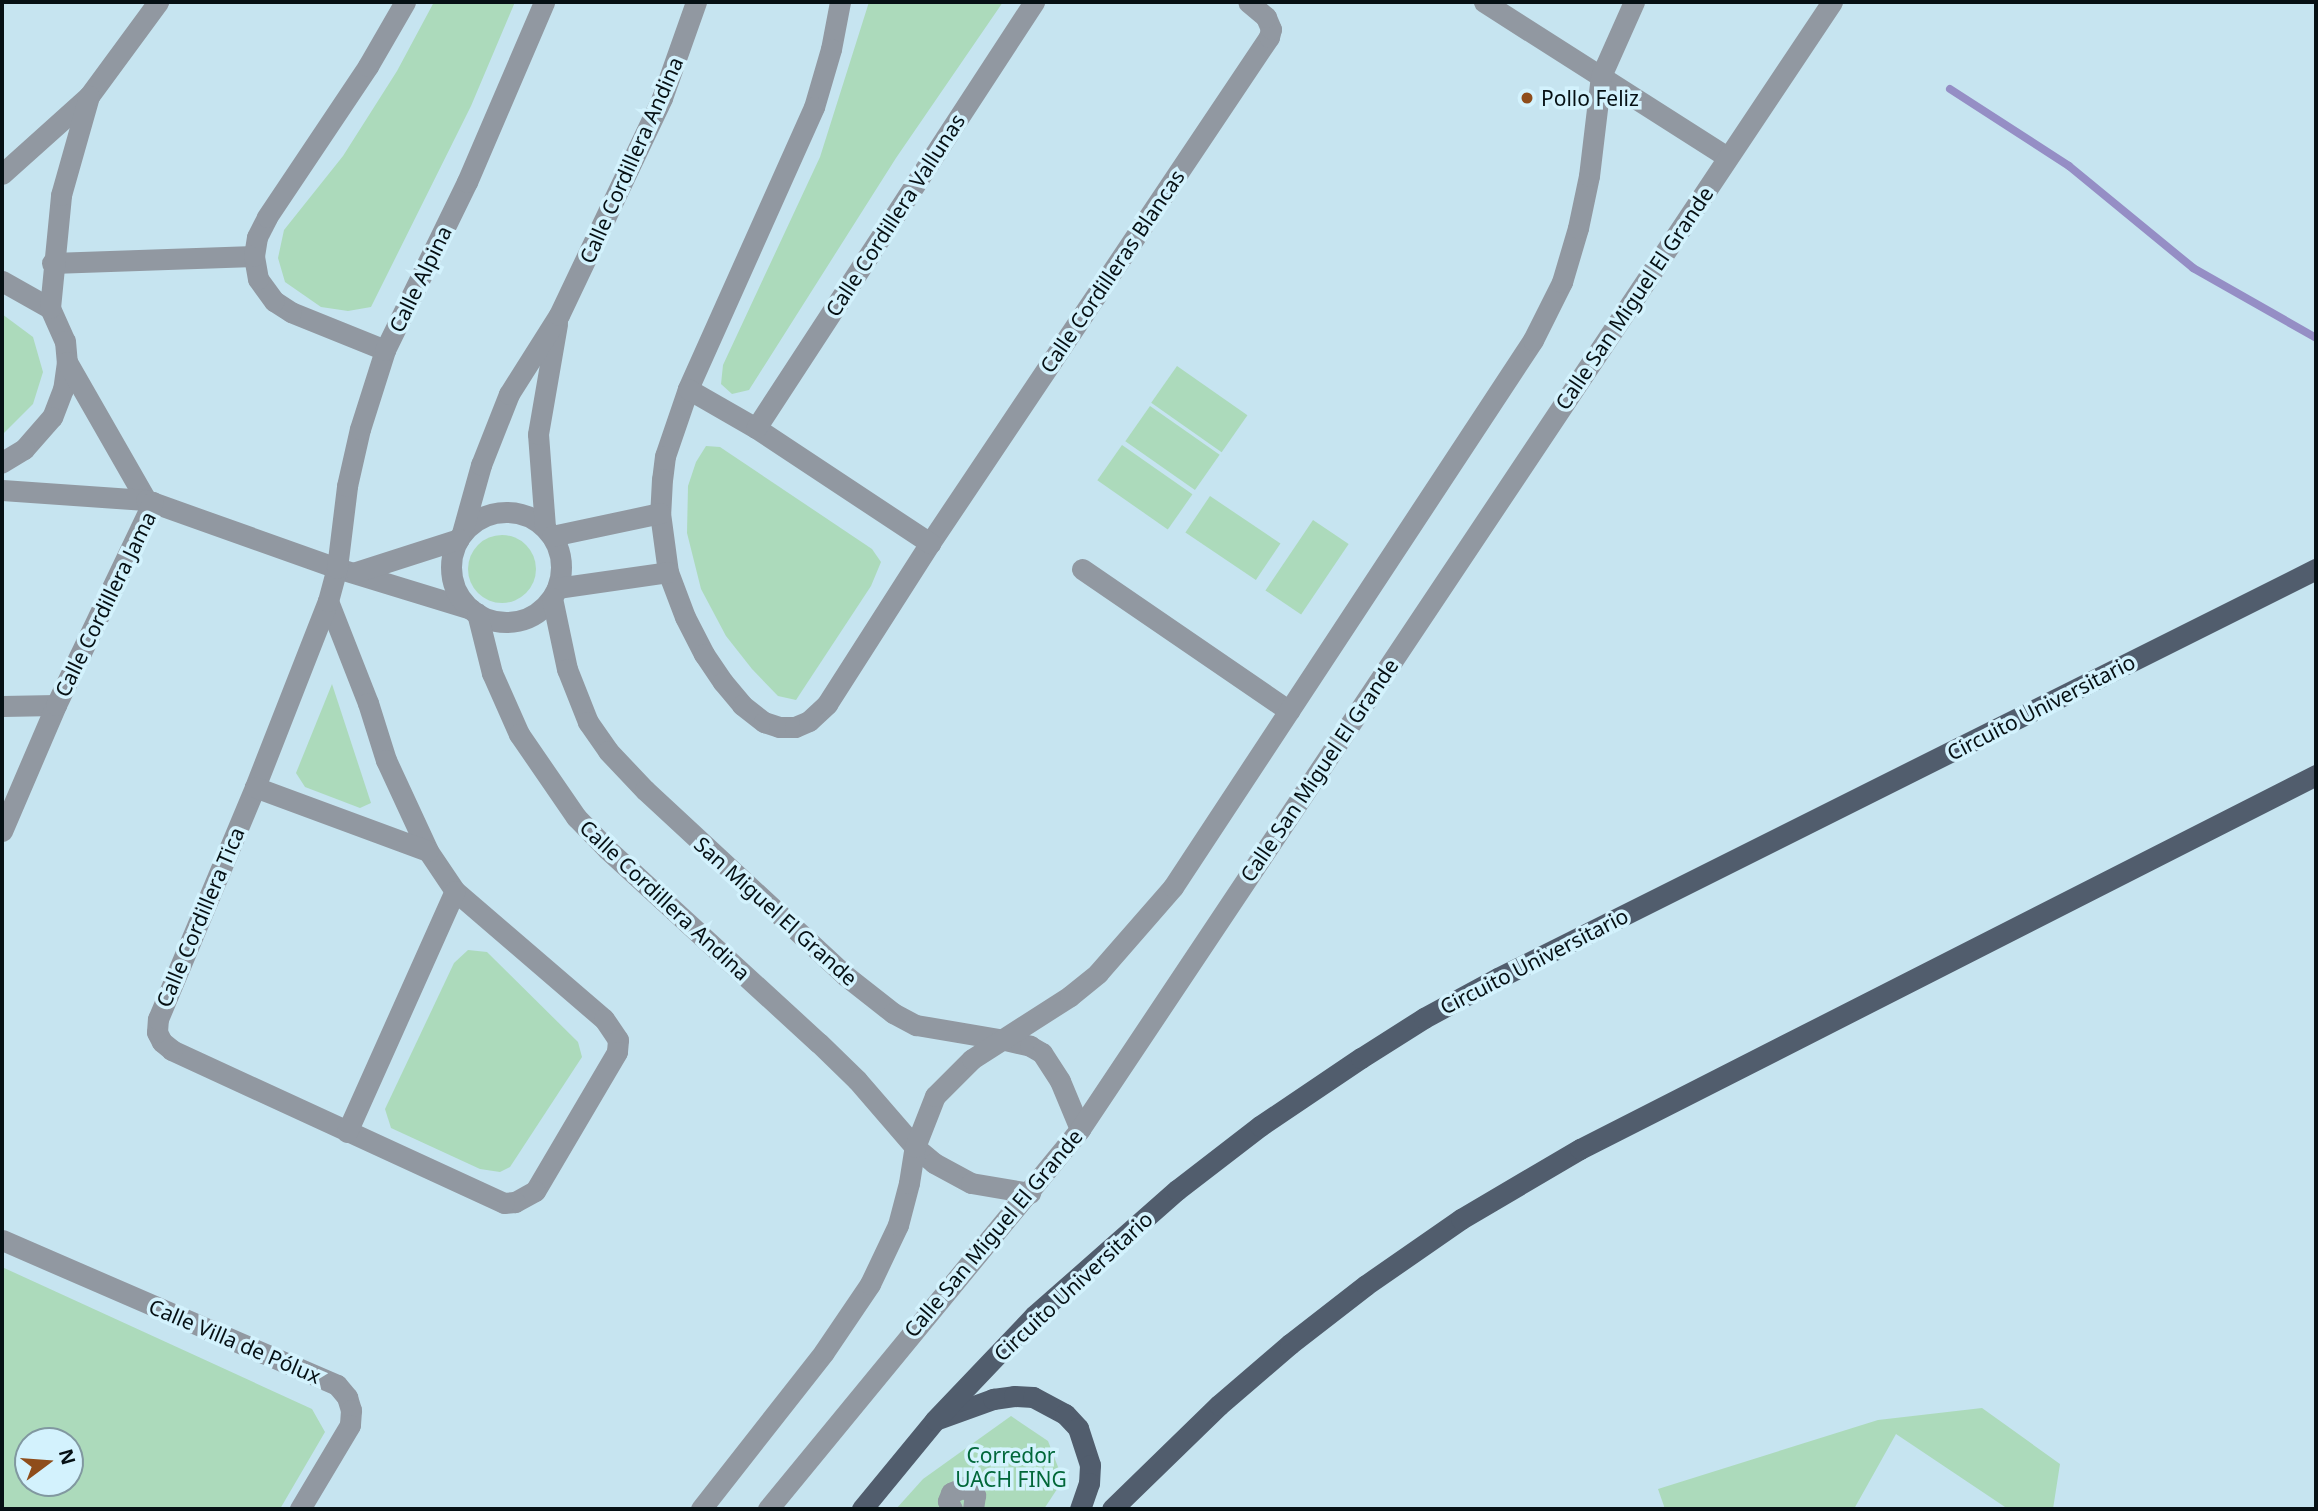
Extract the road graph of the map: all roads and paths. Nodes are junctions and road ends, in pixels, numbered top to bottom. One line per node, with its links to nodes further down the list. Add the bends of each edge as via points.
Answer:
1 (158, 2): 12 (street)
2 (405, 2): 15 (street, via 267,217)
3 (544, 2): 20 (street, Calle Alpina, via 467,182)
4 (696, 2): 19 (street, Calle Cordillera Andina, via 662,98)
5 (840, 2): 22 (street, Calle Cordilleras Blancas, via 814,107)
6 (1034, 2): 23 (street, Calle Cordillera Vallunas)
7 (1248, 2): 30 (street, Calle Cordilleras Blancas, via 1266,16 1269,37)
8 (1485, 2): 11 (street)
9 (1634, 2): 11 (street)
10 (1832, 2): 13 (street, Calle San Miguel El Grande)
11 (1601, 76): 13 (street); 40 (street, via 1578,228 1550,309)
12 (89, 96): 14 (street); 16 (street, via 61,195)
13 (1727, 157): 47 (street, Calle San Miguel El Grande)
14 (2, 174)
15 (254, 256): 16 (street); 20 (street, via 258,279 274,300 291,312)
16 (52, 263): 18 (street)
17 (2, 281): 18 (street)
18 (50, 308): 21 (street, via 65,341)
19 (559, 315): 28 (street, Calle Cordillera Andina, via 538,434); 29 (street, Calle Cordillera Andina, via 509,394 481,465)
20 (386, 350): 33 (street, Calle Alpina, via 347,486)
21 (67, 362): 24 (street, via 52,417 24,449); 26 (street)
22 (688, 389): 23 (street); 27 (street, Calle Cordilleras Blancas, via 665,456)
23 (756, 428): 30 (street)
24 (2, 462)
25 (2, 490): 26 (street)
26 (150, 501): 33 (street); 38 (street, Calle Cordillera Jama)
27 (660, 513): 28 (street); 34 (street, Calle Cordilleras Blancas)
28 (548, 532): 29 (street, via 518,512 502,511 474,522); 35 (street, via 561,562)
29 (461, 536): 33 (street); 37 (street, via 451,568 461,597)
30 (930, 542): 34 (street, Calle Cordilleras Blancas, via 827,704 795,727 764,722 723,682 704,654)
31 (1082, 569): 40 (street)
32 (2316, 569): 52 (main road, Circuito Universitario, via 1424,1018 1261,1126 1177,1190 1034,1316)
33 (346, 570): 36 (street, Calle Cordillera Tica); 37 (street)
34 (668, 572): 35 (street)
35 (554, 593): 37 (street, via 534,614 511,622); 46 (street, San Miguel El Grande, via 567,669 588,722 645,790 826,958 893,1013 939,1031)
36 (328, 601): 42 (street, Calle Cordillera Tica); 44 (street, Calle Cordillera Tica, via 386,760)
37 (474, 611): 49 (street, Calle Cordillera Andina, via 502,700 543,773 576,817 858,1080)
38 (56, 705): 39 (street, Calle Cordillera Jama); 43 (street, Calle Cordillera Jama)
39 (2, 706)
40 (1289, 710): 46 (street, via 1206,840 1142,927 1098,973)
41 (2316, 775): 60 (main road, via 1580,1149 1461,1219 1290,1344 1219,1405)
42 (255, 787): 44 (street); 48 (street, Calle Cordillera Tica, via 158,1019 158,1031 172,1050)
43 (2, 831)
44 (428, 851): 45 (street, Calle Cordillera Tica)
45 (455, 891): 48 (street); 48 (street, Calle Cordillera Tica, via 604,1019 618,1040 617,1052 536,1191 515,1202 504,1203)
46 (1004, 1040): 47 (street, San Miguel El Grande, via 1042,1053 1060,1081); 49 (street, via 972,1059 935,1096)
47 (1080, 1129): 50 (street, Calle San Miguel El Grande)
48 (347, 1132)
49 (915, 1147): 50 (street, via 971,1183); 54 (street, via 898,1226 870,1284 824,1352)
50 (1030, 1193): 55 (street, Calle San Miguel El Grande, via 918,1322)
51 (2, 1240): 53 (street, Calle Villa de Pólux, via 337,1385 347,1397 350,1425)
52 (935, 1420): 56 (main road, Circuito Universitario); 59 (main road, via 1014,1396 1033,1397 1065,1413 1088,1449 1089,1482)
53 (300, 1509)
54 (701, 1509)
55 (768, 1509)
56 (862, 1509)
57 (952, 1509): 58 (street, via 949,1497 954,1489 964,1487 975,1495)
58 (973, 1509)
59 (1080, 1509)
60 (1112, 1509)

